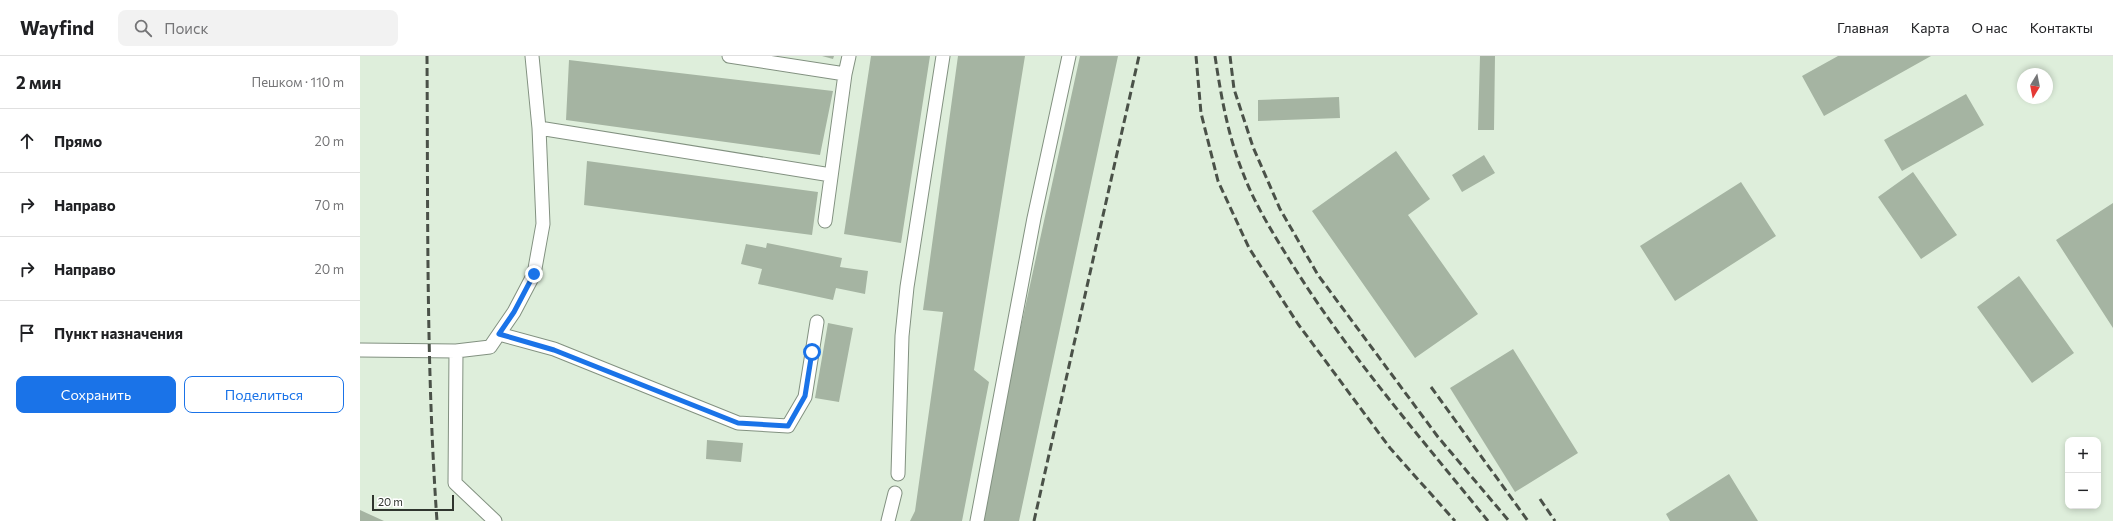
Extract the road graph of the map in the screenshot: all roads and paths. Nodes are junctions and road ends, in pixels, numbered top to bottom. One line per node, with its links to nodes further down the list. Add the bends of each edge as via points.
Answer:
1 (532, 56): 7 (lane)
2 (729, 56): 6 (lane)
3 (849, 56): 6 (lane)
4 (943, 56): 14 (lane, via 907,287 902,336)
5 (1069, 56): 18 (lane, via 1034,218)
6 (845, 74): 8 (lane)
7 (539, 128): 8 (lane); 11 (lane, via 543,224 534,274)
8 (831, 175): 9 (lane)
9 (825, 220)
10 (817, 322): 11 (lane, via 805,396 788,426 738,423 554,350)
11 (499, 334): 13 (lane, via 490,347)
12 (360, 350): 13 (lane)
13 (456, 351): 16 (lane, via 455,483)
14 (898, 474)
15 (895, 493): 17 (lane)
16 (495, 521)
17 (888, 521)
18 (977, 521)

